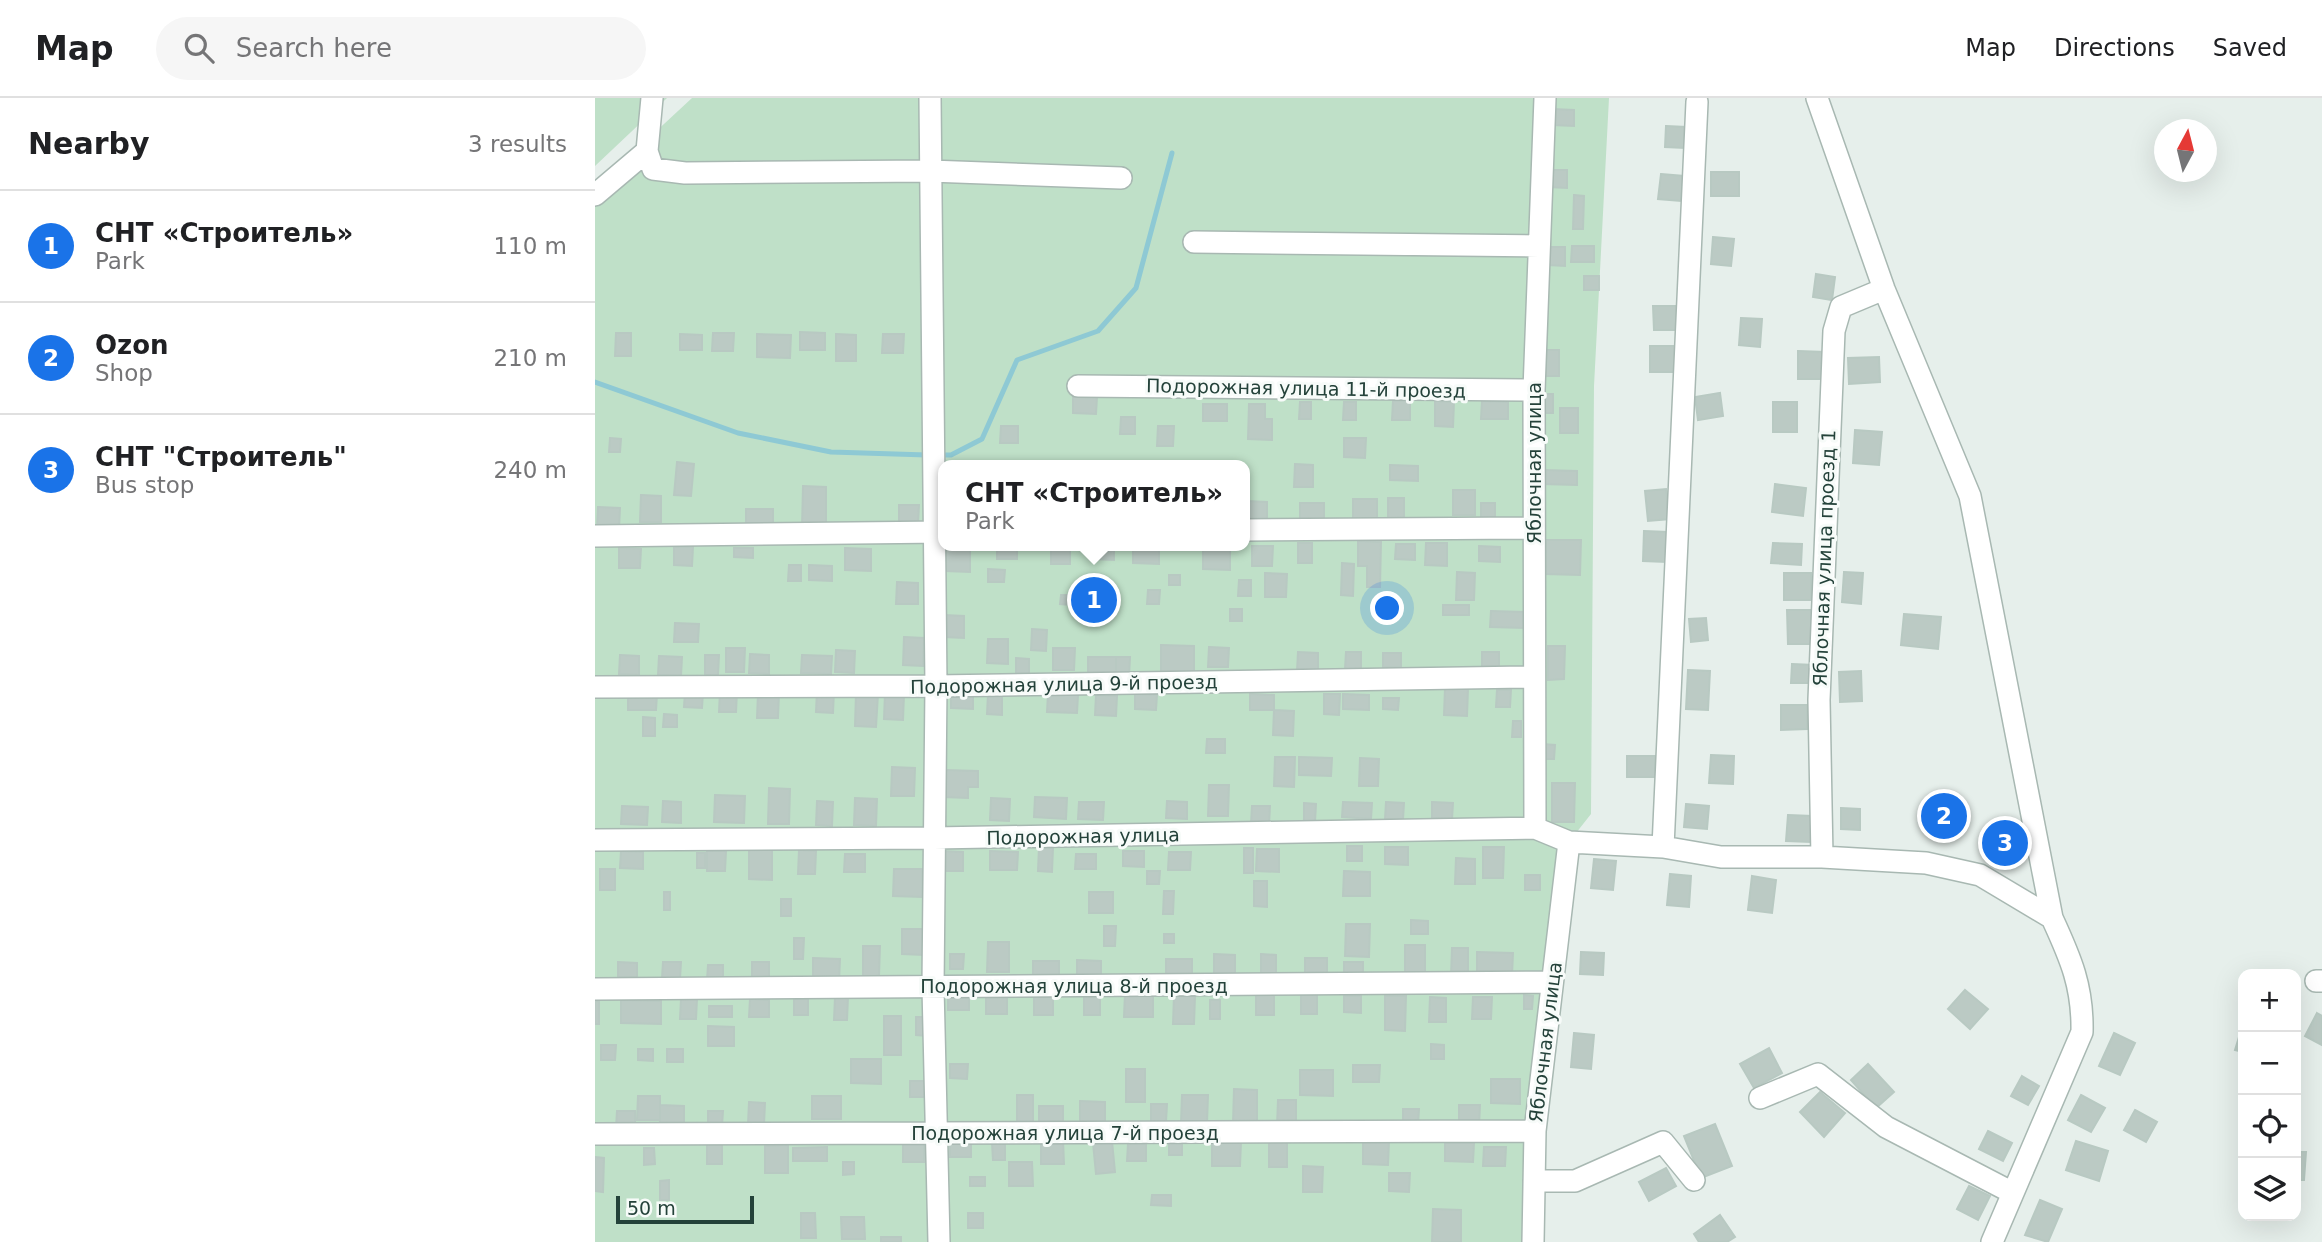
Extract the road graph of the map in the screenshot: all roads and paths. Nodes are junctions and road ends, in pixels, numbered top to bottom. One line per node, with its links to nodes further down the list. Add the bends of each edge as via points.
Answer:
1 (652, 98): 6 (street)
2 (930, 98): 7 (street)
3 (1545, 98): 11 (street, Яблочная улица)
4 (1817, 98): 12 (street)
5 (1697, 102): 28 (street)
6 (647, 151): 7 (street, via 653,169 685,173); 9 (street)
7 (930, 172): 8 (street); 15 (street, via 931,455)
8 (1121, 177)
9 (595, 195)
10 (1194, 242): 11 (street)
11 (1539, 246): 14 (street, Яблочная улица)
12 (1884, 289): 29 (street, Яблочная улица проезд 1, via 1841,307 1834,331 1819,700); 30 (street, via 1970,496)
13 (1078, 386): 14 (street, Подорожная улица 11-й проезд)
14 (1534, 390): 16 (street, Яблочная улица)
15 (938, 522)
16 (1533, 528): 17 (street); 21 (street, Яблочная улица)
17 (1250, 530)
18 (938, 532): 19 (street)
19 (595, 536)
20 (939, 551): 22 (street)
21 (1534, 677): 22 (street, Подорожная улица 9-й проезд); 24 (street, Яблочная улица)
22 (936, 686): 23 (street, Подорожная улица 9-й проезд); 25 (street)
23 (595, 687)
24 (1535, 828): 25 (street, Подорожная улица); 27 (street, Подорожная улица)
25 (934, 838): 26 (street, Подорожная улица); 32 (street)
26 (595, 840)
27 (1569, 842): 28 (street, Подорожная улица); 31 (street, Яблочная улица)
28 (1663, 847): 29 (street, Подорожная улица, via 1721,857)
29 (1822, 857): 30 (street, Подорожная улица, via 1926,863 1980,875)
30 (2052, 918): 40 (street, via 2073,963 2083,1000 2082,1032)
31 (1552, 982): 32 (street, Подорожная улица 8-й проезд); 35 (street, Яблочная улица)
32 (933, 987): 33 (street, Подорожная улица 8-й проезд); 37 (street)
33 (595, 989)
34 (1760, 1097): 40 (street, via 1818,1074 1886,1127)
35 (1535, 1131): 37 (street, Подорожная улица 7-й проезд); 39 (street, Яблочная улица)
36 (595, 1134): 37 (street, Подорожная улица 7-й проезд)
37 (936, 1134): 41 (street)
38 (1694, 1180): 39 (street, via 1663,1142 1575,1181)
39 (1534, 1181): 42 (street, Яблочная улица)
40 (2013, 1193): 43 (street)
41 (939, 1242)
42 (1533, 1242)
43 (1992, 1242)

